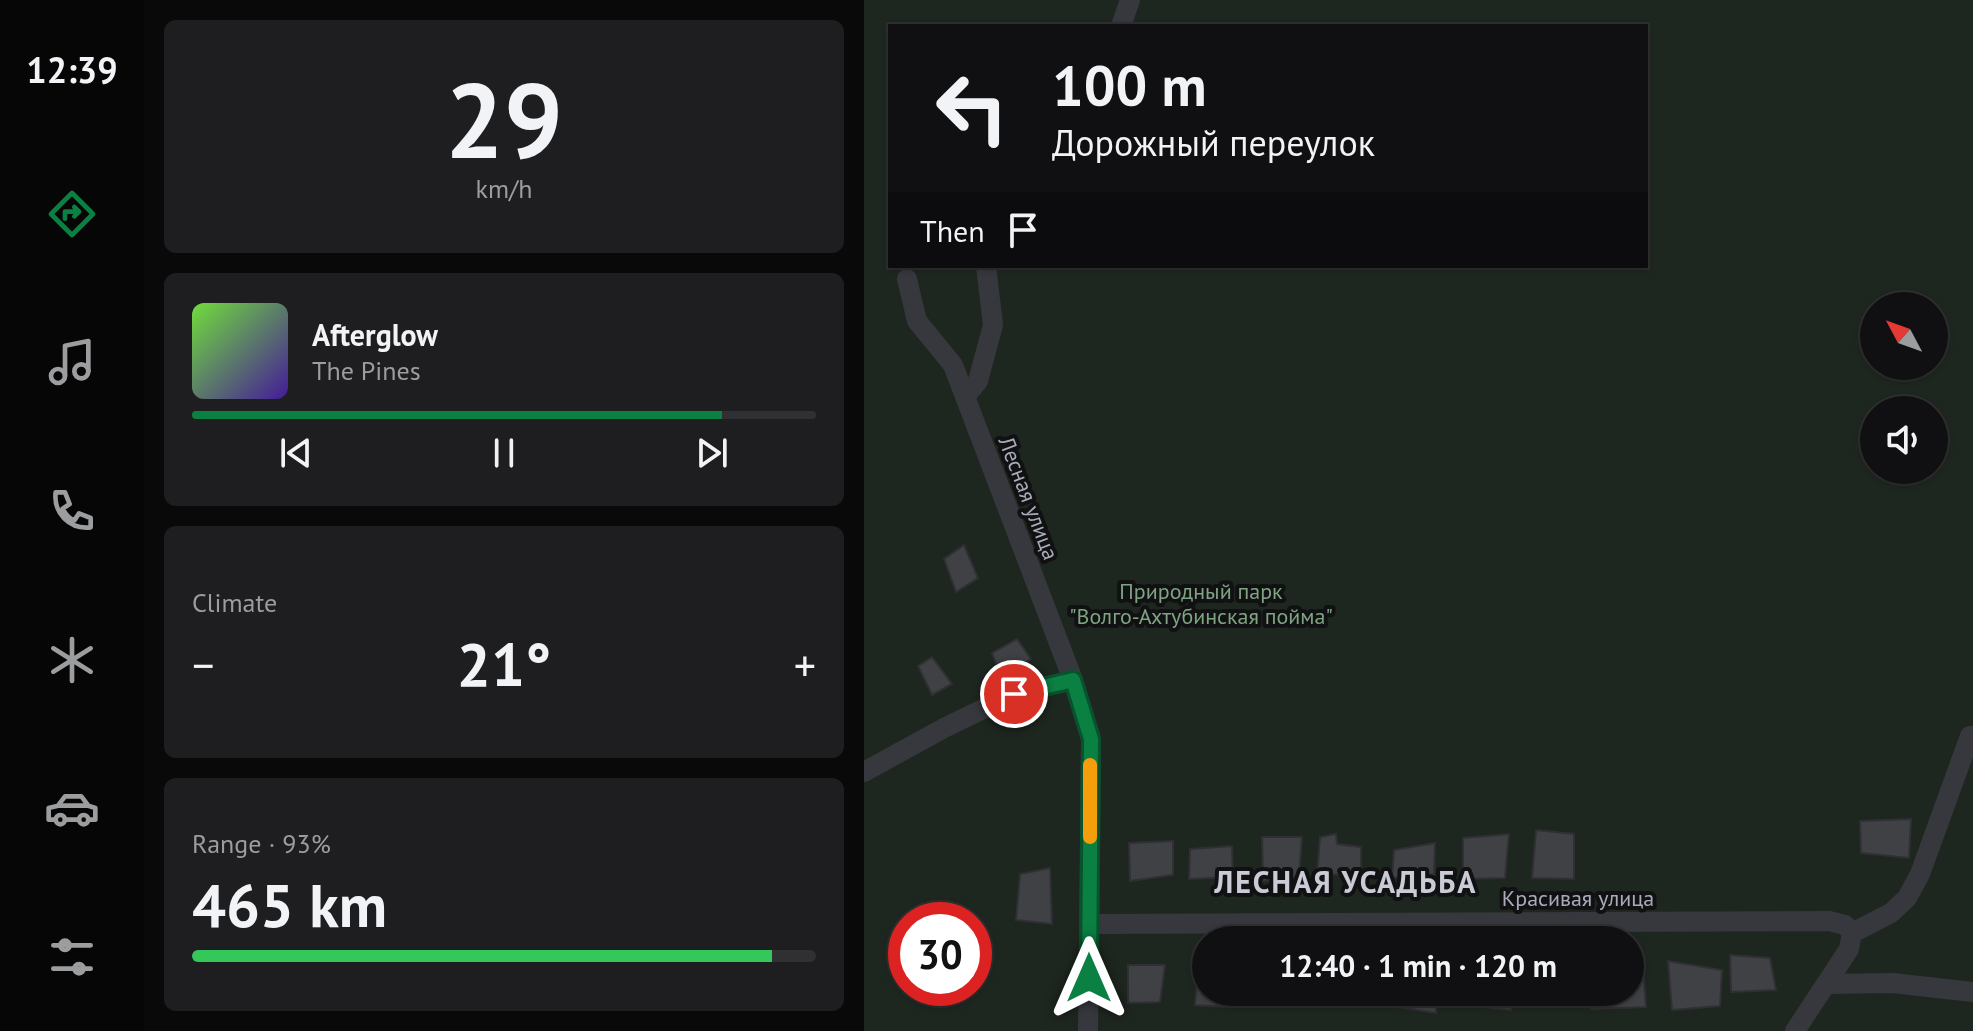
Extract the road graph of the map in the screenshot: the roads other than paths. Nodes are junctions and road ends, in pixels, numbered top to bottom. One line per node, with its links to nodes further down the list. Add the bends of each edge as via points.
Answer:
1 (1130, 0): 2 (street)
2 (1122, 24)
3 (986, 268): 5 (street, via 993,325 978,381)
4 (907, 279): 5 (street, Лесная улица, via 917,321 953,365)
5 (965, 397): 6 (street, Лесная улица)
6 (1073, 680): 8 (street, via 1014,694); 9 (street, Лесная улица, via 1091,739)
7 (1971, 736): 10 (street, via 1907,898 1891,913)
8 (864, 772)
9 (1089, 924): 10 (street, Красивая улица, via 1829,921); 13 (street, Лесная улица)
10 (1852, 933): 11 (street, via 1849,949)
11 (1827, 984): 12 (street, via 1893,983); 14 (street)
12 (1973, 992)
13 (1088, 1031)
14 (1795, 1031)

